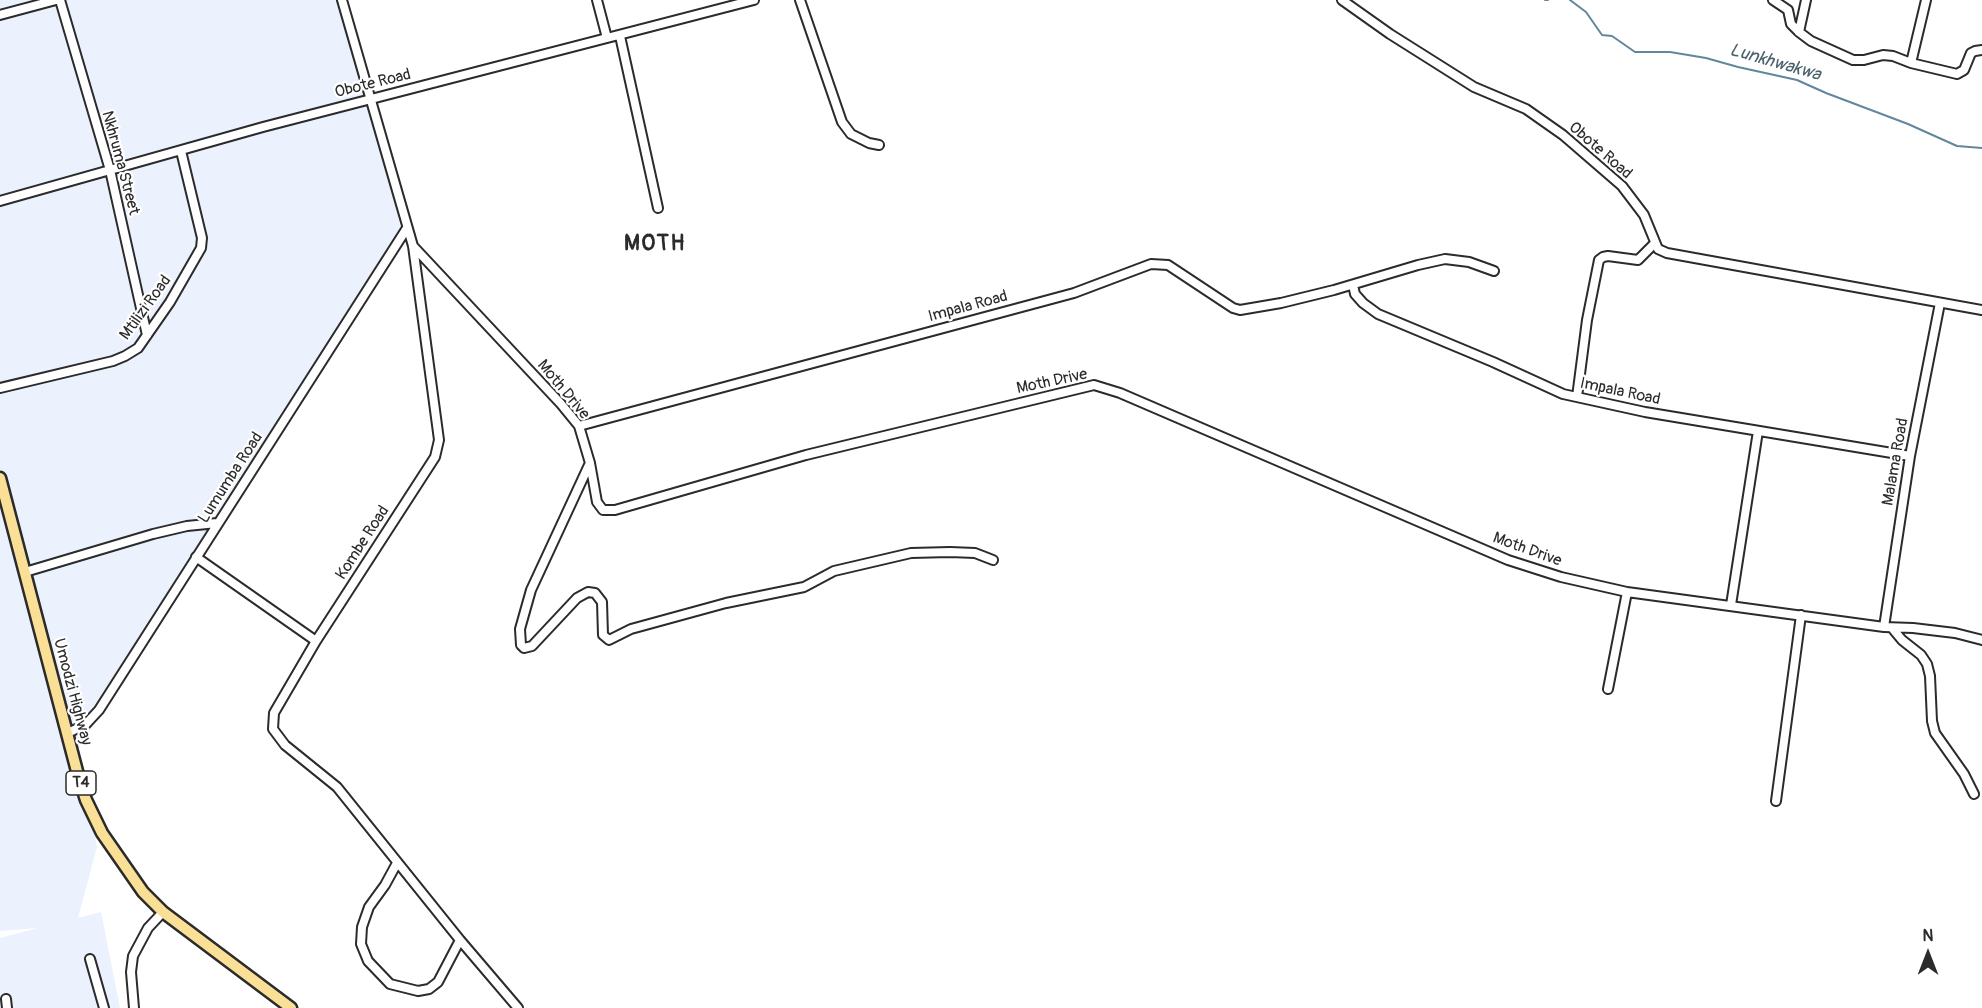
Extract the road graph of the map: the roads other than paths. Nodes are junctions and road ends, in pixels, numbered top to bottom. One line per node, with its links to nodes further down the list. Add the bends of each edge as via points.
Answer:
1 (58, 0): 10 (street); 19 (street, Nkhruma Street)
2 (342, 0): 16 (street, Kombe Road)
3 (597, 0): 13 (street)
4 (752, 0): 12 (street, Obote Road)
5 (800, 0): 17 (street, via 842,122 851,134)
6 (1342, 0): 23 (street, Obote Road, via 1474,87 1526,109 1563,135 1622,186 1644,215)
7 (1773, 0): 11 (street, via 1788,10 1791,24)
8 (1806, 0): 11 (street)
9 (1926, 0): 15 (street)
10 (0, 15)
11 (1799, 32): 15 (street, via 1854,60 1893,56)
12 (620, 36): 13 (street, Obote Road); 21 (street)
13 (607, 39): 16 (street, Obote Road)
14 (1982, 50): 15 (street, via 1971,53 1964,70 1957,74)
15 (1911, 63)
16 (371, 98): 18 (street, Obote Road); 22 (street, Kombe Road)
17 (879, 145)
18 (181, 151): 19 (street, Obote Road); 29 (street, Mtilizi Road, via 201,248)
19 (110, 170): 20 (street, Obote Road); 29 (street, Nkhruma Street)
20 (0, 201)
21 (658, 208)
22 (407, 228): 24 (street, Kombe Road); 38 (street, Lumumba Road)
23 (1655, 243): 27 (street, via 1667,253); 31 (street, via 1638,260 1608,256 1599,260)
24 (413, 246): 32 (street, Moth Drive); 47 (street, Kombe Road, via 439,440 437,449)
25 (1494, 271): 26 (street, Impala Road, via 1445,259)
26 (1353, 285): 31 (street, Impala Road, via 1355,294 1378,314); 32 (street, Impala Road, via 1240,310 1168,265 1151,264 1074,292)
27 (1940, 303): 28 (street); 34 (street, Malama Road)
28 (1982, 310)
29 (147, 335): 30 (street, Mtilizi Road, via 138,348 119,358)
30 (0, 388)
31 (1577, 397): 33 (street, Impala Road)
32 (579, 426): 35 (street, Moth Drive)
33 (1758, 431): 34 (street, Impala Road); 43 (street)
34 (1910, 456): 45 (street, Malama Road)
35 (590, 463): 40 (street, via 531,590 520,629 524,648 532,646 577,598 588,592 595,593 602,602 603,635 609,640 631,629 804,587 834,571 911,553 975,554); 42 (street, Moth Drive, via 599,508 615,510 806,455 1094,385 1508,560)
36 (0, 478): 37 (highway, Umodzi Highway / T4)
37 (4, 507): 41 (highway, Umodzi Highway / T4)
38 (217, 524): 39 (street, Lumumba Road); 41 (street, via 153,534)
39 (196, 557): 47 (street); 49 (street, Lumumba Road, via 99,710 86,724)
40 (993, 560)
41 (25, 572): 49 (highway, Umodzi Highway / T4)
42 (1627, 592): 43 (street, Moth Drive); 48 (street)
43 (1731, 605): 44 (street, Moth Drive)
44 (1801, 615): 45 (street, Moth Drive); 51 (street)
45 (1888, 627): 46 (street, Moth Drive); 50 (street, via 1927,664 1935,733)
46 (1982, 639)
47 (316, 641): 52 (street, Kombe Road, via 274,713 273,729 285,745 337,787)
48 (1608, 689)
49 (68, 733): 53 (highway, Umodzi Highway / T4, via 86,800 102,833 143,892)
50 (1974, 794)
51 (1776, 801)
52 (397, 862): 54 (street, Kombe Road); 54 (street, via 369,907 362,927 361,944 368,961 390,984 418,991 429,989 438,982)
53 (162, 912): 57 (street, via 133,956); 58 (highway, Umodzi Highway / T4)
54 (460, 940): 59 (street, Kombe Road)
55 (90, 959): 56 (street)
56 (104, 1008)
57 (134, 1008)
58 (291, 1008)
59 (518, 1008)

